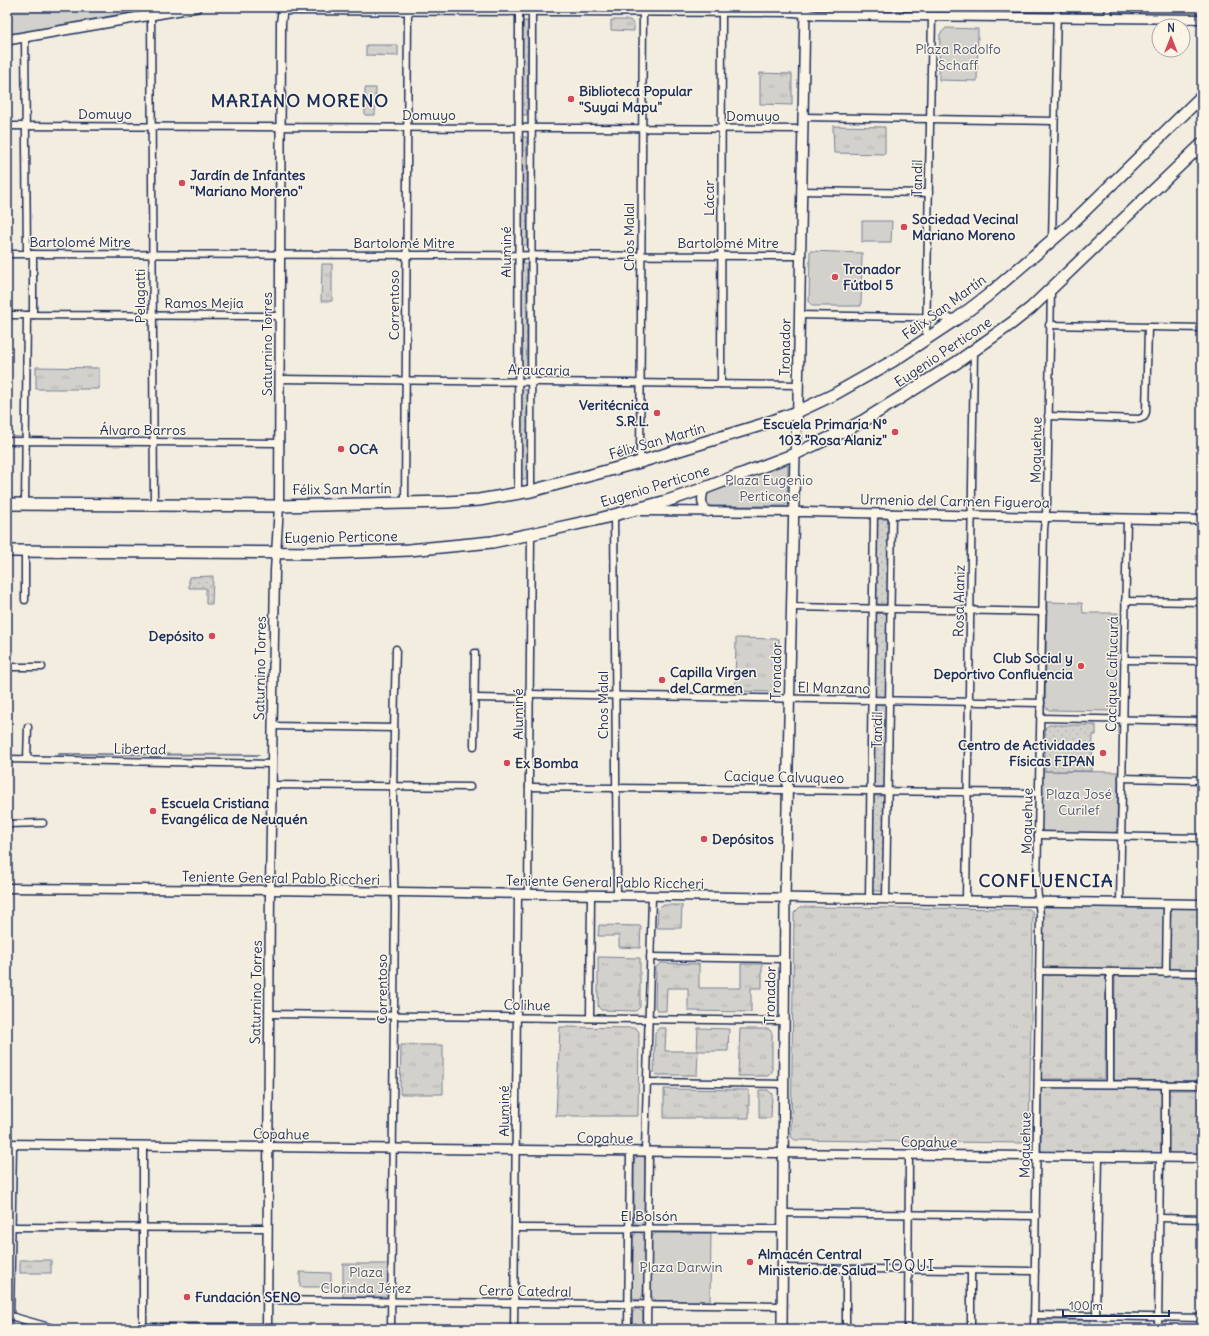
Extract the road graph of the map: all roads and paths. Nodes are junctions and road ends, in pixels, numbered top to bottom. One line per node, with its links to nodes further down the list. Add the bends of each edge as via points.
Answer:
1 (197, 7): 11 (main road)
2 (1056, 7): 13 (street)
3 (1109, 7): 14 (street)
4 (283, 9): 10 (street); 25 (street, Saturnino Torres)
5 (519, 9): 6 (street); 10 (street); 27 (street, Aluminé)
6 (532, 9): 8 (street); 28 (street, Aluminé)
7 (722, 9): 8 (street); 9 (street, via 795,12); 30 (street, Lácar)
8 (644, 10): 29 (street, Chos Malal)
9 (805, 10): 12 (street, via 816,15); 19 (main road, Tronador)
10 (408, 11): 26 (street, Correntoso)
11 (151, 15): 16 (main road); 24 (street, Pelagatti)
12 (932, 16): 13 (street); 20 (street, Tandil)
13 (1056, 17): 14 (street); 21 (street)
14 (1108, 18): 15 (street)
15 (1202, 19)
16 (25, 37): 17 (main road); 23 (street)
17 (7, 40)
18 (1202, 96): 35 (highway, Félix San Martín)
19 (803, 117): 20 (street); 31 (main road, Tronador)
20 (930, 119): 21 (street); 34 (street, Tandil)
21 (1054, 121): 35 (street)
22 (7, 126): 23 (street, Domuyo)
23 (26, 126): 24 (street, Domuyo); 37 (street)
24 (152, 126): 25 (street, Domuyo); 38 (street, Pelagatti)
25 (281, 127): 26 (street, Domuyo); 39 (street, Saturnino Torres)
26 (408, 127): 27 (street, Domuyo); 40 (street, Correntoso)
27 (519, 128): 28 (street, Domuyo); 41 (street, Aluminé)
28 (532, 128): 29 (street, Domuyo); 42 (street, Aluminé)
29 (642, 128): 30 (street, Domuyo); 43 (street, Chos Malal)
30 (721, 128): 31 (street, Domuyo); 44 (street, Lácar)
31 (803, 129): 33 (main road, Tronador)
32 (1202, 144): 46 (highway, Eugenio Perticone)
33 (802, 191): 34 (street); 45 (main road, Tronador)
34 (928, 193): 52 (street, Tandil)
35 (1052, 240): 53 (highway, Félix San Martín, via 988,296)
36 (7, 254): 37 (street, Bartolomé Mitre)
37 (30, 254): 38 (street, Bartolomé Mitre); 48 (street)
38 (152, 254): 39 (street, Bartolomé Mitre); 49 (street, Pelagatti)
39 (280, 254): 40 (street, Bartolomé Mitre); 50 (street, Saturnino Torres)
40 (406, 255): 41 (street, Bartolomé Mitre); 60 (street, Correntoso)
41 (518, 255): 42 (street, Bartolomé Mitre); 61 (street, Aluminé)
42 (531, 255): 43 (street, Bartolomé Mitre); 62 (street, Aluminé)
43 (641, 255): 44 (street, Bartolomé Mitre); 63 (street, Chos Malal)
44 (721, 255): 45 (street, Bartolomé Mitre); 64 (street, Lácar)
45 (800, 256): 51 (main road, Tronador)
46 (1051, 290): 54 (street, Moquehue); 58 (highway, Eugenio Perticone, via 1012,323)
47 (7, 315): 48 (street, Ramos Mejía)
48 (30, 315): 49 (street, Ramos Mejía); 69 (street)
49 (152, 315): 50 (street, Ramos Mejía); 70 (street, Pelagatti)
50 (280, 316): 59 (street, Saturnino Torres)
51 (799, 316): 52 (street); 65 (main road, Tronador)
52 (926, 318): 53 (street); 57 (street, Tandil)
53 (958, 318): 57 (highway, Félix San Martín)
54 (1049, 325): 55 (street); 67 (street, Moquehue)
55 (1148, 327): 56 (street); 67 (street, via 1144,417 1139,419)
56 (1202, 328)
57 (926, 341): 66 (highway, Félix San Martín, via 866,377)
58 (974, 350): 72 (highway, Eugenio Perticone, via 863,421); 88 (street, Rosa Alaniz)
59 (280, 379): 60 (street, Araucaria); 71 (street, Saturnino Torres)
60 (406, 380): 61 (street, Araucaria); 77 (street, Correntoso)
61 (518, 382): 62 (street, Araucaria); 76 (street, Aluminé)
62 (531, 382): 63 (street, Araucaria); 75 (street, Aluminé)
63 (640, 383): 64 (street, Araucaria); 73 (street, Chos Malal)
64 (721, 384): 65 (street, Araucaria)
65 (798, 385): 66 (main road, Tronador)
66 (798, 412): 72 (main road, Tronador); 73 (highway, Félix San Martín)
67 (1048, 416): 89 (street, Moquehue)
68 (7, 441): 69 (street, Álvaro Barros)
69 (26, 442): 70 (street, Álvaro Barros); 79 (street)
70 (153, 442): 71 (street, Álvaro Barros); 80 (street, Pelagatti)
71 (280, 443): 81 (street, Saturnino Torres)
72 (795, 454): 74 (highway, Eugenio Perticone); 84 (main road, Tronador)
73 (640, 462): 75 (highway, Félix San Martín)
74 (705, 488): 82 (highway, Eugenio Perticone); 83 (street, via 702,502)
75 (531, 491): 76 (highway, Félix San Martín)
76 (518, 494): 77 (highway, Félix San Martín, via 462,501)
77 (404, 503): 81 (highway, Félix San Martín)
78 (7, 504): 79 (highway, Félix San Martín)
79 (25, 504): 80 (highway, Félix San Martín)
80 (154, 505): 81 (highway, Félix San Martín)
81 (279, 506): 95 (street, Saturnino Torres)
82 (632, 510): 83 (street, Urmenio del Carmen Figueroa); 87 (highway, Eugenio Perticone)
83 (708, 512): 84 (street, Urmenio del Carmen Figueroa)
84 (794, 512): 85 (street, Urmenio del Carmen Figueroa); 99 (main road, Tronador)
85 (874, 513): 86 (street, Urmenio del Carmen Figueroa); 100 (street, Tandil)
86 (892, 513): 88 (street, Urmenio del Carmen Figueroa); 101 (street, Tandil)
87 (614, 515): 92 (highway, Eugenio Perticone); 110 (street, Chos Malal)
88 (972, 515): 89 (street, Urmenio del Carmen Figueroa); 102 (street, Rosa Alaniz)
89 (1046, 516): 90 (street, Urmenio del Carmen Figueroa); 103 (street, Moquehue)
90 (1127, 518): 91 (street, Urmenio del Carmen Figueroa); 97 (street, Cacique Calfucurá)
91 (1202, 520)
92 (531, 534): 95 (highway, Eugenio Perticone, via 471,544 408,550); 111 (street, Aluminé)
93 (7, 551): 94 (highway, Eugenio Perticone)
94 (24, 551): 95 (highway, Eugenio Perticone); 96 (street)
95 (275, 553): 121 (street, Saturnino Torres)
96 (25, 600)
97 (1125, 600): 98 (street); 106 (street, Cacique Calfucurá)
98 (1202, 602)
99 (792, 607): 100 (street); 113 (main road, Tronador)
100 (873, 609): 101 (street); 114 (street, Tandil)
101 (890, 609): 102 (street); 115 (street, Tandil)
102 (971, 611): 103 (street); 116 (street, Rosa Alaniz)
103 (1042, 612): 117 (street, Moquehue)
104 (396, 649): 123 (street, Correntoso)
105 (475, 653): 112 (street)
106 (1124, 660): 107 (street); 119 (street, Cacique Calfucurá)
107 (1202, 661)
108 (7, 667): 109 (street)
109 (42, 667)
110 (615, 696): 111 (street, El Manzano); 113 (street, El Manzano); 134 (street, Chos Malal)
111 (530, 697): 112 (street, El Manzano); 133 (street, Aluminé)
112 (475, 698): 124 (street)
113 (790, 699): 114 (street, El Manzano); 135 (main road, Tronador)
114 (871, 700): 115 (street, El Manzano); 136 (street, Tandil)
115 (889, 701): 116 (street, El Manzano); 137 (street, Tandil)
116 (969, 702): 117 (street, El Manzano); 138 (street, Rosa Alaniz)
117 (1041, 703): 118 (street, Moquehue)
118 (1041, 718): 119 (street); 139 (street, Moquehue)
119 (1124, 719): 120 (street); 128 (street, Cacique Calfucurá)
120 (1202, 721)
121 (273, 726): 123 (street); 127 (street, Saturnino Torres)
122 (28, 727): 126 (street)
123 (394, 728): 131 (street, Correntoso)
124 (474, 746)
125 (7, 759): 126 (street, Libertad)
126 (27, 759): 127 (street, Libertad)
127 (272, 764): 130 (street, Saturnino Torres)
128 (1122, 778): 129 (street); 143 (street, Cacique Calfucurá)
129 (1202, 780)
130 (272, 785): 131 (street); 146 (street, Saturnino Torres)
131 (394, 786): 132 (street); 147 (street, Correntoso)
132 (470, 787)
133 (529, 787): 134 (street, Cacique Calvuqueo); 149 (street, Aluminé)
134 (616, 788): 135 (street, Cacique Calvuqueo); 151 (street, Chos Malal)
135 (788, 789): 136 (street, Cacique Calvuqueo); 153 (main road, Tronador)
136 (870, 790): 137 (street, Cacique Calvuqueo); 154 (street, Tandil)
137 (888, 790): 138 (street, Cacique Calvuqueo); 155 (street, Tandil)
138 (968, 792): 139 (street, Cacique Calvuqueo); 156 (street, Rosa Alaniz)
139 (1039, 792): 142 (street, Moquehue)
140 (7, 824): 141 (street)
141 (43, 824)
142 (1038, 835): 143 (street); 157 (street, Moquehue)
143 (1122, 837): 144 (street); 158 (street, Cacique Calfucurá)
144 (1202, 838)
145 (7, 888): 146 (street, Teniente General Pablo Riccheri)
146 (270, 890): 147 (street, Teniente General Pablo Riccheri); 167 (street, Saturnino Torres)
147 (394, 892): 148 (street, Teniente General Pablo Riccheri); 168 (street, Correntoso)
148 (518, 894): 149 (street, Teniente General Pablo Riccheri); 169 (street, Aluminé)
149 (528, 894): 150 (street, Teniente General Pablo Riccheri)
150 (591, 895): 151 (street, Teniente General Pablo Riccheri); 170 (street)
151 (617, 895): 152 (street, Teniente General Pablo Riccheri)
152 (652, 896): 153 (street, Teniente General Pablo Riccheri); 161 (street)
153 (785, 898): 154 (street, Teniente General Pablo Riccheri); 162 (main road, Tronador)
154 (868, 899): 155 (street, Teniente General Pablo Riccheri)
155 (886, 899): 156 (street, Teniente General Pablo Riccheri)
156 (966, 900): 157 (street, Teniente General Pablo Riccheri)
157 (1039, 901): 158 (street, Teniente General Pablo Riccheri); 163 (street, Moquehue)
158 (1120, 902): 159 (street, Teniente General Pablo Riccheri)
159 (1167, 903): 160 (street, Teniente General Pablo Riccheri); 165 (street)
160 (1202, 904)
161 (650, 957): 162 (street); 171 (street)
162 (785, 959): 172 (main road, Tronador)
163 (1039, 972): 164 (street); 175 (street, Moquehue)
164 (1110, 972): 165 (street); 176 (street)
165 (1166, 973): 166 (street)
166 (1202, 973)
167 (269, 1014): 168 (street, Colihue); 181 (street, Saturnino Torres)
168 (394, 1016): 169 (street, Colihue); 182 (street, Correntoso)
169 (516, 1017): 170 (street, Colihue); 183 (street, Aluminé)
170 (590, 1018): 171 (street, Colihue)
171 (649, 1019): 172 (street, Colihue); 173 (street)
172 (784, 1021): 174 (main road, Tronador)
173 (647, 1082): 174 (street); 185 (street)
174 (784, 1084): 186 (main road, Tronador)
175 (1038, 1084): 176 (street); 188 (street, Moquehue)
176 (1110, 1084): 177 (street)
177 (1165, 1085): 178 (street); 190 (street)
178 (1202, 1085)
179 (10, 1144): 180 (street, Copahue); 194 (street)
180 (143, 1146): 181 (street, Copahue); 199 (street)
181 (268, 1147): 182 (street, Copahue); 200 (street, Saturnino Torres)
182 (392, 1148): 183 (street, Copahue); 212 (street, Correntoso)
183 (515, 1150): 184 (street, Copahue); 201 (street, Aluminé)
184 (630, 1151): 185 (street, Copahue); 202 (street)
185 (647, 1151): 186 (street, Copahue); 203 (street)
186 (783, 1153): 187 (street, Copahue); 192 (main road, Tronador)
187 (909, 1155): 188 (street, Copahue); 193 (street)
188 (1037, 1156): 189 (street, Copahue); 195 (street, Moquehue)
189 (1099, 1157): 190 (street, Copahue); 219 (street)
190 (1163, 1158): 191 (street, Copahue); 196 (street)
191 (1202, 1158)
192 (783, 1213): 193 (street); 204 (main road, Tronador)
193 (909, 1214): 195 (street); 208 (street)
194 (9, 1216): 198 (street)
195 (1036, 1216): 210 (street, Moquehue)
196 (1160, 1218): 197 (street); 220 (street)
197 (1202, 1219)
198 (11, 1227): 199 (street); 205 (street)
199 (143, 1228): 200 (street); 222 (street)
200 (268, 1228): 211 (street, Saturnino Torres)
201 (515, 1228): 202 (street, El Bolsón); 213 (street, Aluminé)
202 (629, 1228): 203 (street, El Bolsón); 214 (street)
203 (648, 1228): 204 (street, El Bolsón); 215 (street)
204 (782, 1229): 206 (main road, Tronador)
205 (9, 1235): 218 (street)
206 (782, 1268): 207 (street); 216 (main road, Tronador)
207 (846, 1269): 208 (street); 230 (street)
208 (908, 1270): 209 (street); 231 (street)
209 (971, 1271): 210 (street); 232 (street)
210 (1035, 1271): 217 (street, Moquehue)
211 (267, 1300): 212 (street, Cerro Catedral); 223 (street, Saturnino Torres)
212 (391, 1301): 213 (street, Cerro Catedral); 225 (street, Correntoso)
213 (514, 1302): 214 (street, Cerro Catedral); 226 (street, Aluminé)
214 (628, 1304): 215 (street, Cerro Catedral); 227 (street)
215 (648, 1304): 216 (street, Cerro Catedral); 228 (street)
216 (782, 1306): 229 (main road, Tronador)
217 (1034, 1315): 219 (street); 233 (street, Moquehue)
218 (8, 1316): 224 (street)
219 (1096, 1316): 220 (street)
220 (1158, 1318): 221 (street); 234 (street)
221 (1202, 1318)
222 (143, 1328): 223 (street)
223 (267, 1328)
224 (56, 1329)
225 (391, 1329)
226 (514, 1329)
227 (628, 1329)
228 (647, 1329)
229 (782, 1329)
230 (846, 1329)
231 (908, 1329)
232 (971, 1329)
233 (1034, 1329)
234 (1158, 1329)

